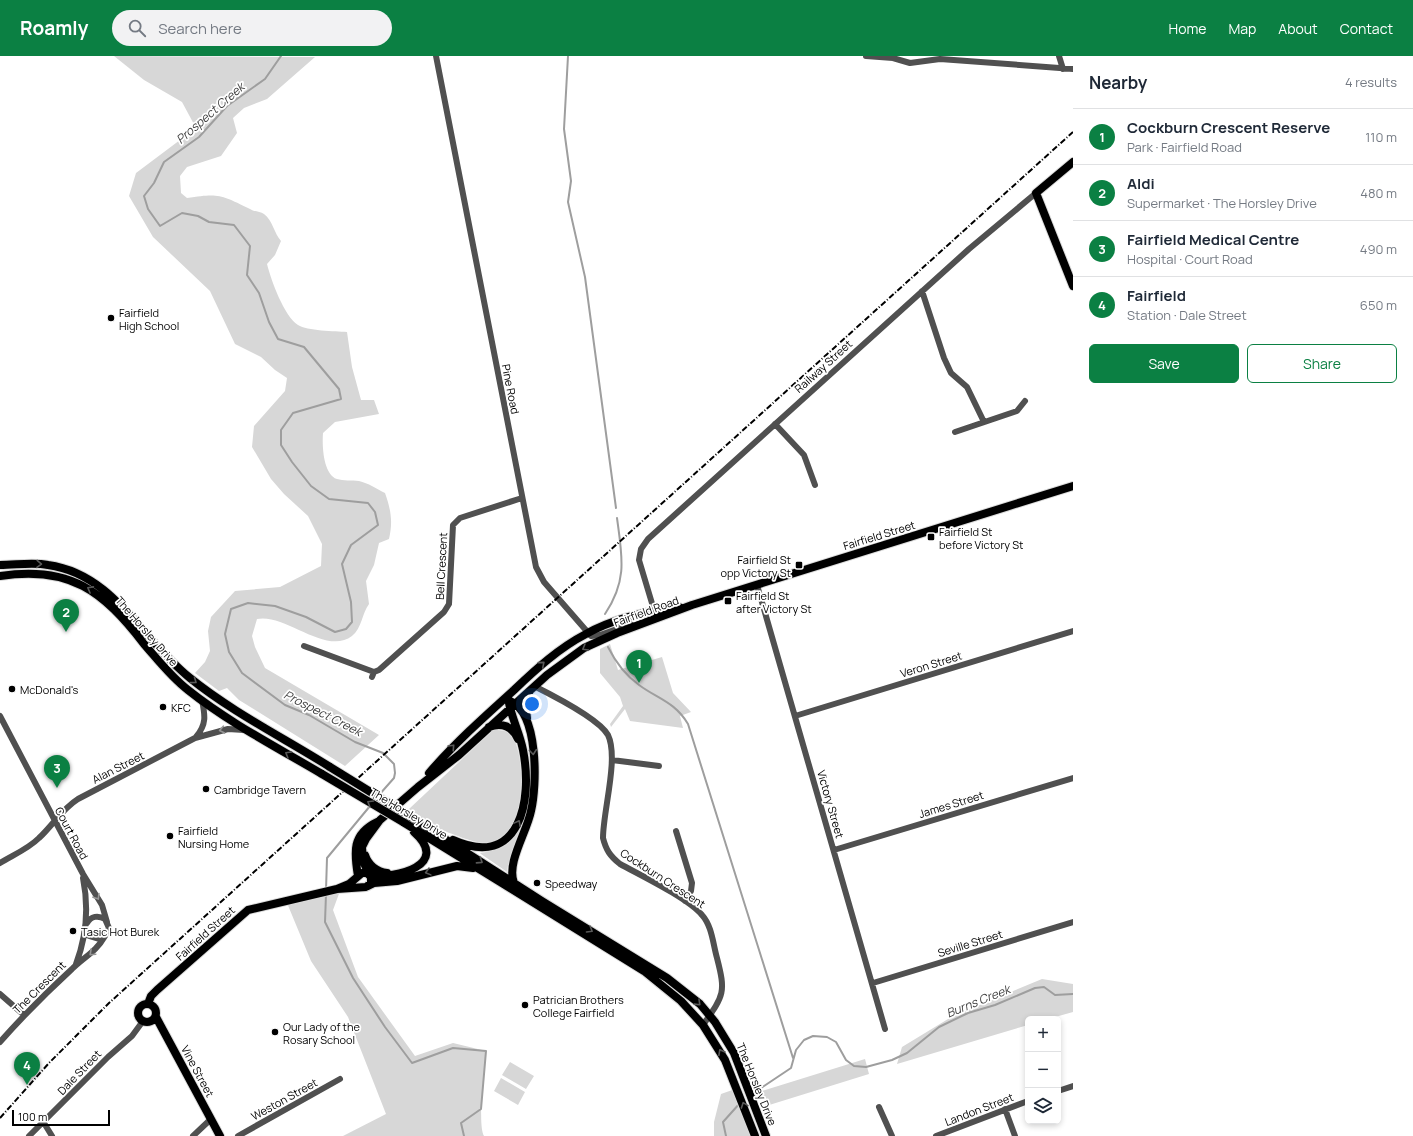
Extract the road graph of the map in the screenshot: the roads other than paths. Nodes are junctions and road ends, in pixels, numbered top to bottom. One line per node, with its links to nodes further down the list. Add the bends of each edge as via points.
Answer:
1 (436, 56): 16 (street, Pine Road)
2 (866, 56): 4 (street, via 893,58 910,63 940,59)
3 (1059, 56): 4 (street)
4 (1063, 69): 5 (street)
5 (1073, 69)
6 (1073, 162): 7 (main road, Railway Street)
7 (1036, 193): 8 (main road); 9 (street, Railway Street)
8 (1073, 286)
9 (922, 291): 11 (street, via 944,358 951,372 968,387); 12 (street, Railway Street)
10 (1025, 401): 11 (street, via 1017,411)
11 (984, 422): 13 (street)
12 (775, 424): 14 (street, via 804,455); 21 (street, Railway Street, via 644,545 639,560)
13 (955, 432)
14 (815, 485)
15 (1073, 486): 19 (main road, Fairfield Street)
16 (522, 498): 24 (street, Pine Road, via 538,573); 25 (street, Bell Crescent, via 455,521 449,604 444,612 373,674)
17 (0, 565): 47 (main road, The Horsley Drive, one-way to 47, bridge, via 48,565 78,573 93,582 116,600 189,677 226,704)
18 (0, 576): 28 (main road, The Horsley Drive, one-way to 18, via 175,679 119,614 95,592 48,574)
19 (757, 585): 20 (main road, Fairfield Street); 32 (street, Victory Street)
20 (692, 606): 21 (main road, Fairfield Road); 22 (main road, Fairfield Road)
21 (654, 610): 24 (main road, Fairfield Road)
22 (660, 618): 24 (street, via 596,636); 26 (main road, Fairfield Road, one-way to 26, via 584,648)
23 (1073, 631): 32 (street, Veron Street)
24 (587, 633): 27 (main road, Fairfield Road, one-way to 24, via 552,656)
25 (304, 646)
26 (532, 688): 30 (main road, Fairfield Road); 33 (main road, via 525,702); 38 (street, Cockburn Crescent, via 597,722 610,743)
27 (513, 690): 29 (main road, Fairfield Road); 30 (main road)
28 (202, 700): 35 (main road, The Horsley Drive); 36 (street, Alan Street, via 206,721)
29 (498, 703): 30 (main road); 41 (main road, Fairfield Road, one-way to 29, via 452,746)
30 (511, 704): 33 (main road); 34 (main road, Fairfield Road); 37 (main road)
31 (0, 716): 43 (street, Court Road)
32 (795, 716): 48 (street, Victory Street)
33 (529, 725): 55 (main road, one-way to 55, via 534,754 534,789 526,829 513,862)
34 (488, 728): 37 (main road, via 504,725 512,728); 41 (main road, Fairfield Road)
35 (249, 731): 36 (street, Alan Street, one-way to 36, via 228,729); 44 (main road, The Horsley Drive, one-way to 35, bridge)
36 (195, 738): 43 (street, Alan Street, via 78,799 68,805)
37 (524, 750): 47 (main road, one-way to 37, via 456,841 480,847 492,846 509,837 521,819 525,800 527,780)
38 (612, 760): 39 (street); 58 (street, Cockburn Crescent, via 603,830 606,848 611,857 620,864)
39 (659, 766)
40 (1073, 778): 48 (street, James Street)
41 (418, 787): 42 (main road, Fairfield Road)
42 (380, 820): 46 (main road); 53 (main road, via 368,828 358,841)
43 (54, 821): 49 (street, Alan Street, via 29,846); 51 (street, Court Road)
44 (403, 822): 50 (main road, via 419,836 427,853 419,866); 54 (main road, The Horsley Drive)
45 (676, 831): 58 (street, via 692,883)
46 (372, 832): 50 (main road, via 365,848 368,862 382,872); 52 (main road, via 364,842 362,852)
47 (436, 832): 55 (main road, The Horsley Drive, one-way to 55)
48 (834, 850): 65 (street, Victory Street)
49 (0, 862)
50 (401, 872): 52 (main road, via 383,876)
51 (83, 874): 59 (street, Court Road, one-way to 59, via 102,905); 61 (street, Court Road)
52 (369, 874): 53 (main road); 56 (main road, via 372,880)
53 (358, 876): 56 (main road, via 358,883); 57 (main road, Fairfield Street)
54 (492, 877): 56 (main road, Fairfield Street, one-way to 56, via 474,868 460,866 374,883); 72 (main road, The Horsley Drive, via 644,971 681,1000)
55 (514, 883): 69 (main road, The Horsley Drive, one-way to 69, via 676,984)
56 (366, 887): 57 (main road, Fairfield Street)
57 (337, 889): 67 (main road, Fairfield Street, via 260,906 245,912 157,990)
58 (685, 901): 69 (street, Cockburn Crescent, via 703,915 708,925 722,978 722,996)
59 (107, 922): 61 (street, via 98,916 91,918); 63 (street, via 108,931)
60 (1073, 922): 65 (street, Seville Street)
61 (87, 923): 62 (street)
62 (86, 930): 63 (street, via 92,938 99,939); 64 (street)
63 (105, 936): 64 (street, one-way to 64, via 95,951)
64 (75, 965): 68 (street, The Crescent)
65 (872, 983): 73 (street, Victory Street)
66 (0, 994): 68 (street)
67 (148, 1004): 70 (main road, via 156,1009); 71 (main road, via 139,1010 139,1016)
68 (24, 1015): 74 (street, The Crescent)
69 (710, 1015): 72 (street, Cockburn Crescent); 89 (main road, The Horsley Drive, via 728,1042)
70 (156, 1017): 71 (main road, via 150,1022); 81 (main road, Vine Street)
71 (143, 1021): 82 (street, Dale Street, via 132,1036)
72 (704, 1025): 88 (main road, The Horsley Drive, one-way to 72, via 726,1060)
73 (884, 1030)
74 (0, 1042)
75 (340, 1080): 87 (street, Weston Street)
76 (1073, 1086): 77 (street)
77 (1061, 1090)
78 (1025, 1102): 80 (street, Landon Street)
79 (880, 1107): 90 (street)
80 (1005, 1109): 91 (street, Landon Street); 92 (street)
81 (210, 1119): 85 (street); 86 (main road, Vine Street)
82 (44, 1123): 83 (street, Dale Street); 84 (street)
83 (29, 1136)
84 (52, 1136)
85 (192, 1136)
86 (220, 1136)
87 (238, 1136)
88 (755, 1136)
89 (766, 1136)
90 (892, 1136)
91 (936, 1136)
92 (1015, 1136)

